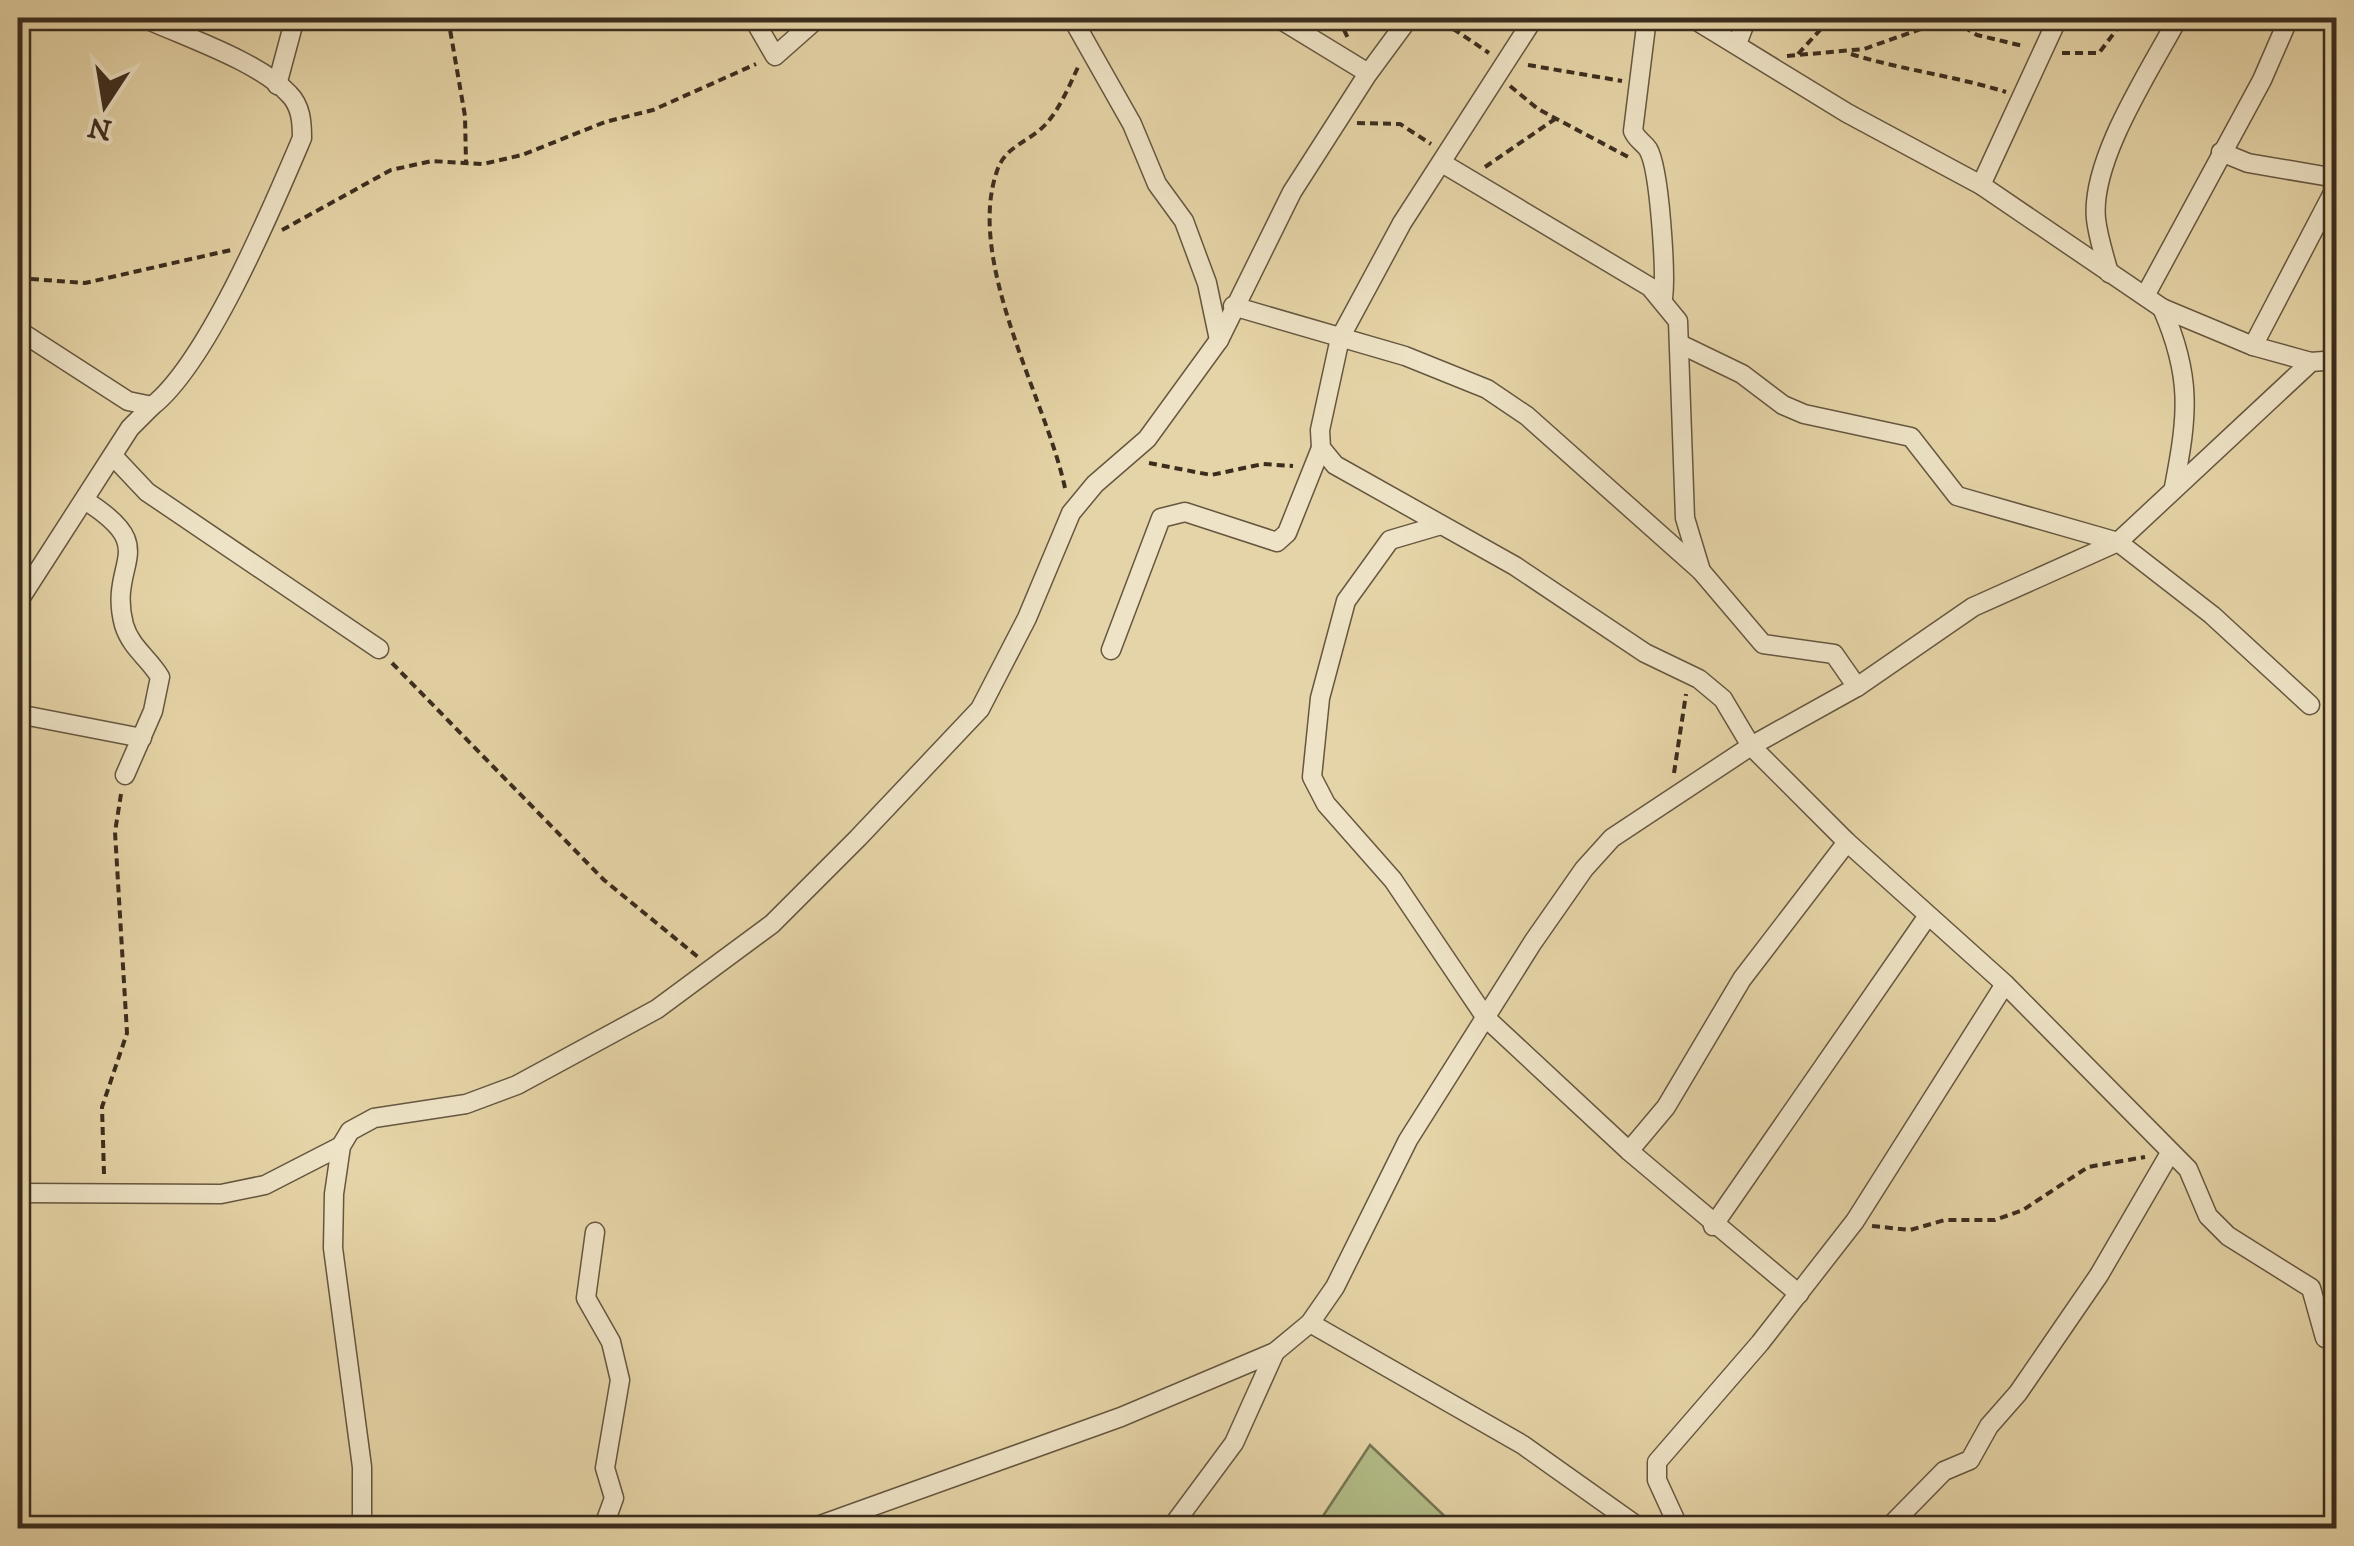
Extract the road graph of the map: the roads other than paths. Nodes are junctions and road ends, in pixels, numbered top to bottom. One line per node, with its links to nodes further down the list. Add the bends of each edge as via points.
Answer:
1 (144, 18): 17 (street)
2 (295, 18): 17 (street)
3 (753, 18): 4 (street, via 774,56)
4 (818, 18)
5 (1072, 18): 30 (street, via 1132,124 1156,184 1184,222)
6 (1278, 18): 16 (street)
7 (1409, 18): 16 (street)
8 (1534, 18): 19 (street)
9 (1647, 18): 25 (street, via 1633,131 1653,169)
10 (1692, 18): 15 (street)
11 (1747, 18): 15 (street)
12 (2058, 18): 21 (street)
13 (2178, 18): 23 (street, via 2099,186 2095,218)
14 (2289, 18): 18 (street)
15 (1737, 44): 21 (street)
16 (1368, 73): 26 (street, via 1292,192)
17 (276, 85): 35 (street, via 297,106 302,138 255,244 178,379)
18 (2221, 152): 20 (street); 24 (street)
19 (1445, 159): 25 (street); 29 (street, via 1376,266)
20 (2336, 178)
21 (1981, 185): 23 (street)
22 (2336, 187): 32 (street)
23 (2108, 273): 24 (street)
24 (2146, 296): 27 (street)
25 (1664, 298): 31 (street, via 1678,320)
26 (1233, 306): 29 (street); 30 (street)
27 (2162, 308): 32 (street); 38 (street, via 2186,375)
28 (18, 330): 35 (street, via 128,402)
29 (1340, 338): 36 (street); 42 (street, via 1486,390 1526,416)
30 (1219, 340): 56 (street, via 1166,416 1071,513 980,709 772,924 657,1009 518,1086 466,1104 374,1118 350,1131)
31 (1682, 345): 41 (street, via 1804,414 1911,437 1958,496); 42 (street, via 1684,518)
32 (2253, 346): 34 (street)
33 (2336, 360): 34 (street)
34 (2311, 362): 38 (street)
35 (152, 406): 37 (street)
36 (1321, 448): 40 (street, via 1335,465); 45 (street, via 1277,542 1185,512 1161,518)
37 (114, 457): 39 (street); 44 (street, via 147,492)
38 (2174, 487): 41 (street)
39 (86, 501): 43 (street); 49 (street, via 111,517 130,544 121,610 134,646 160,677)
40 (1441, 525): 50 (street, via 1723,699); 55 (street, via 1390,540 1346,601 1320,698 1312,777 1326,804 1393,880)
41 (2118, 542): 46 (street, via 1973,608); 47 (street, via 2212,615)
42 (1701, 571): 46 (street, via 1763,644 1834,654)
43 (18, 602)
44 (379, 650)
45 (1111, 650)
46 (1857, 686): 50 (street)
47 (2310, 705)
48 (18, 714): 49 (street)
49 (142, 738): 51 (street)
50 (1751, 746): 52 (street); 55 (street, via 1612,838 1584,869)
51 (125, 775)
52 (1847, 842): 53 (street); 57 (street, via 1742,979 1666,1107)
53 (1928, 917): 54 (street); 60 (street)
54 (2005, 984): 58 (street); 62 (street, via 1854,1221)
55 (1486, 1018): 57 (street); 63 (street, via 1390,1172 1354,1254)
56 (341, 1146): 59 (street, via 265,1185 220,1194); 66 (street, via 333,1248 360,1447)
57 (1628, 1151): 60 (street)
58 (2170, 1153): 64 (street, via 2188,1168 2208,1216 2228,1236 2311,1288); 72 (street, via 2099,1275 1970,1460 1944,1471)
59 (18, 1193)
60 (1713, 1226): 62 (street)
61 (595, 1232): 67 (street, via 586,1298 612,1342 620,1380 605,1468 614,1498)
62 (1798, 1294): 71 (street, via 1657,1462 1657,1480)
63 (1310, 1323): 65 (street); 70 (street, via 1523,1445)
64 (2324, 1338)
65 (1275, 1352): 68 (street, via 1103,1424); 69 (street, via 1234,1443)
66 (362, 1528)
67 (604, 1528)
68 (812, 1528)
69 (1170, 1528)
70 (1640, 1528)
71 (1680, 1528)
72 (1888, 1528)

